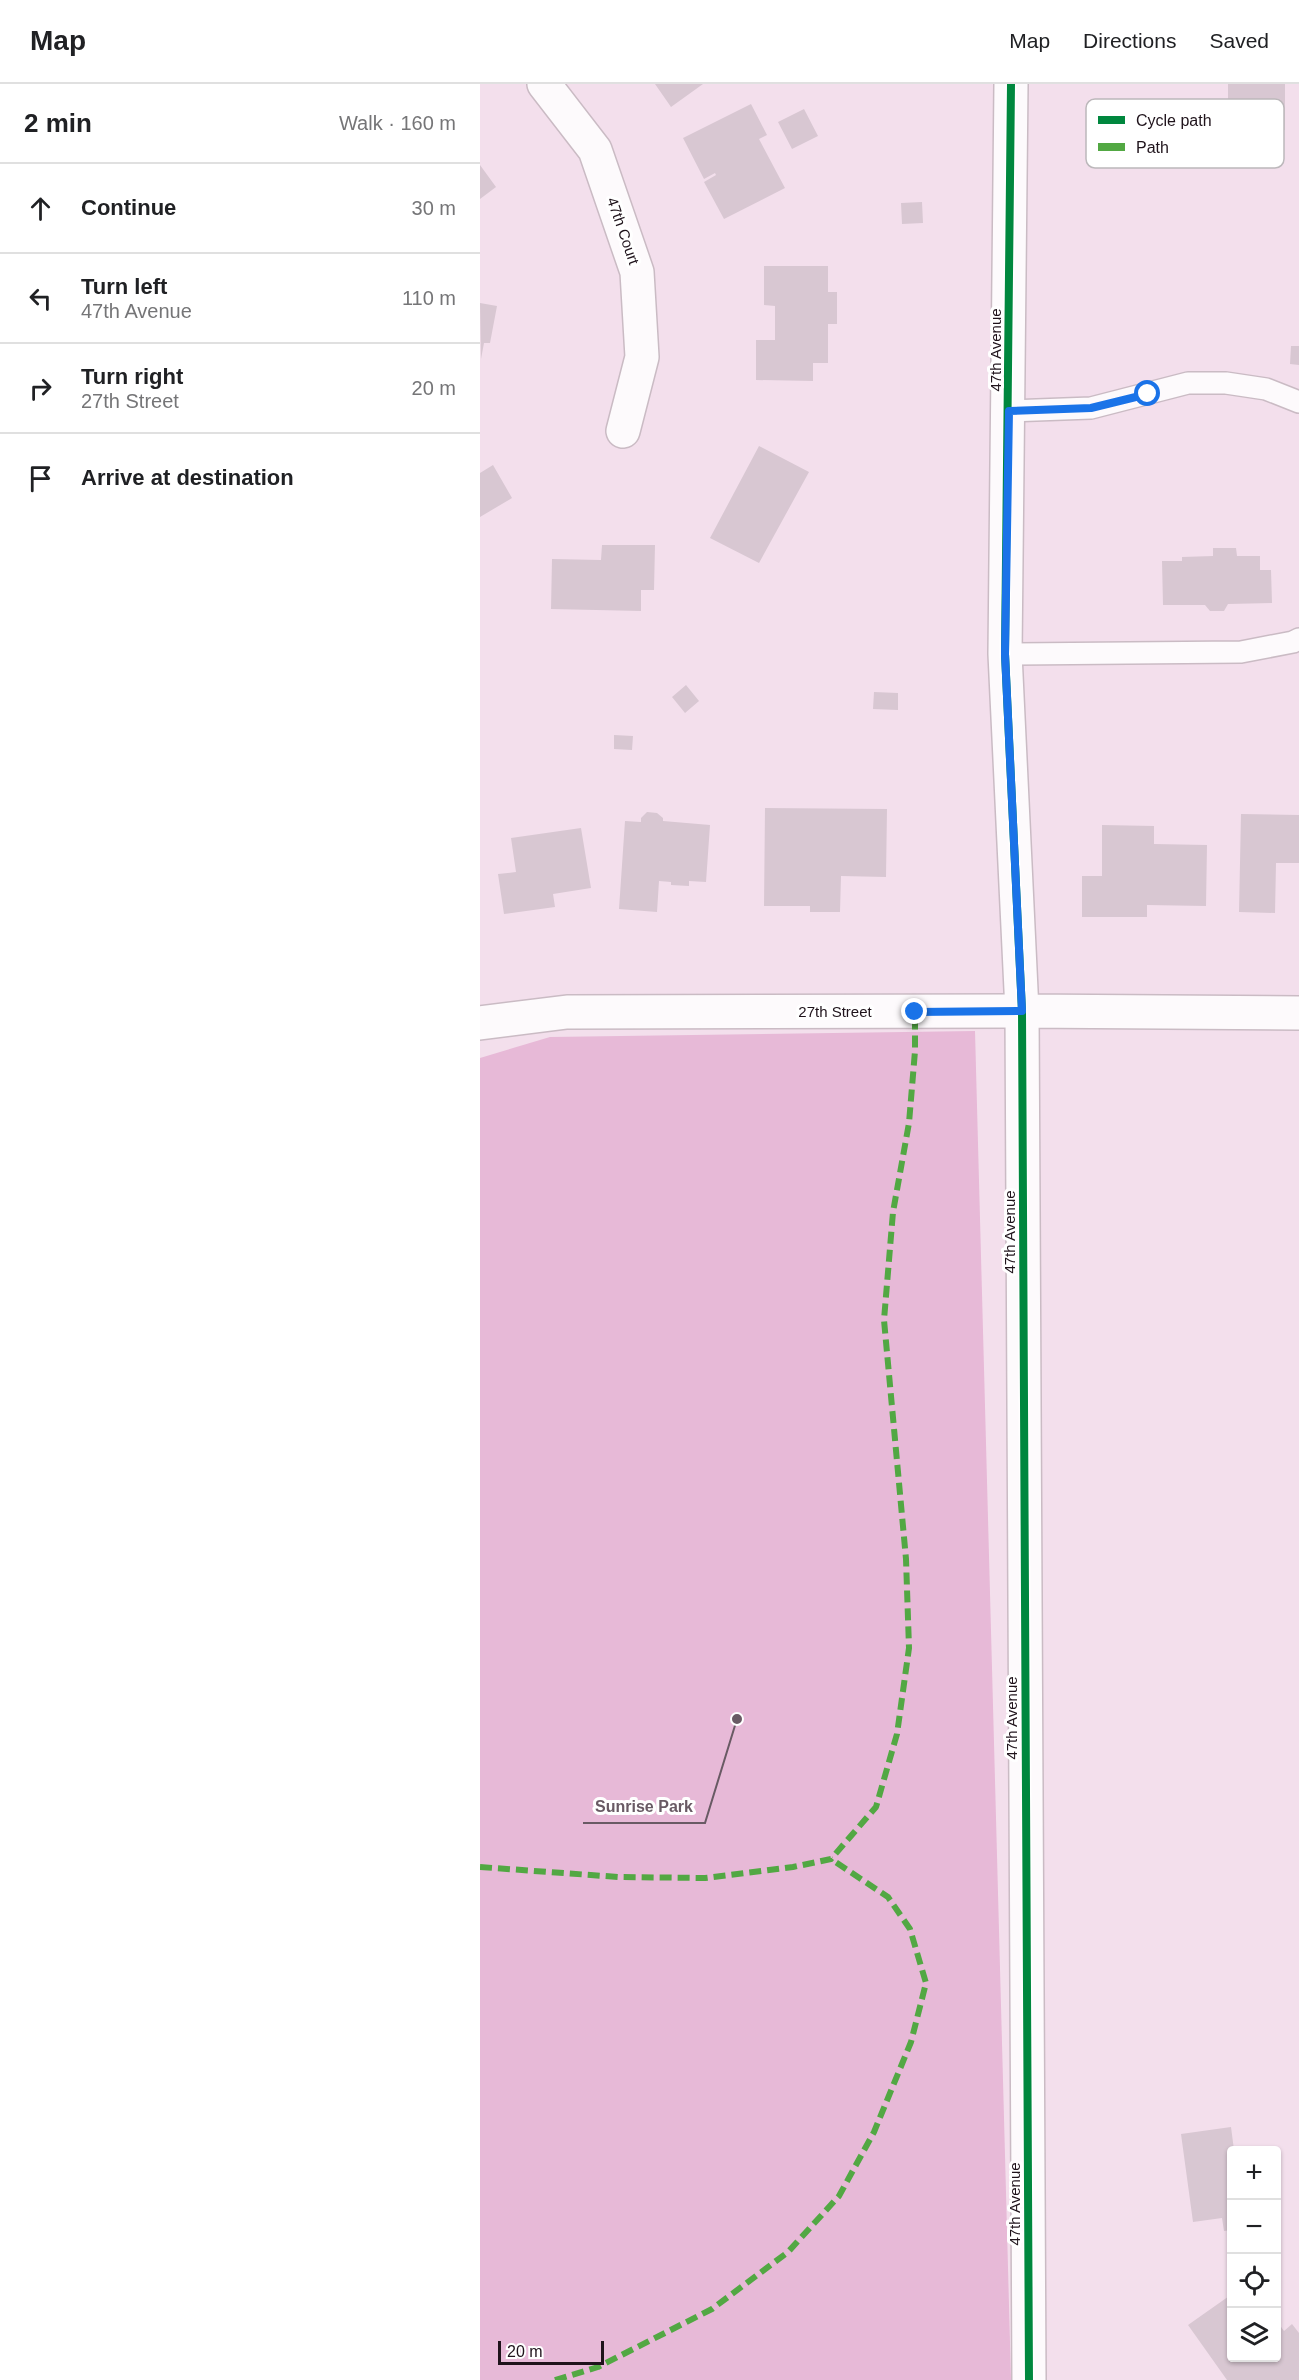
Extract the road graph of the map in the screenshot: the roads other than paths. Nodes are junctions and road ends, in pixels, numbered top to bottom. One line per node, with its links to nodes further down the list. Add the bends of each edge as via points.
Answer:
1 (544, 84): 5 (street, 47th Court, via 595,150 637,272 642,357)
2 (1011, 84): 4 (street, 47th Avenue)
3 (1299, 402): 4 (lane, via 1266,389 1188,383 1091,408)
4 (1009, 411): 7 (street, 47th Avenue)
5 (623, 431)
6 (1299, 639): 7 (lane, via 1240,652)
7 (1005, 654): 8 (street, 47th Avenue)
8 (1022, 1011): 9 (street, 27th Street); 10 (street, 27th Street, via 567,1012); 11 (street, 47th Avenue)
9 (1299, 1013)
10 (480, 1023)
11 (1029, 2380)

